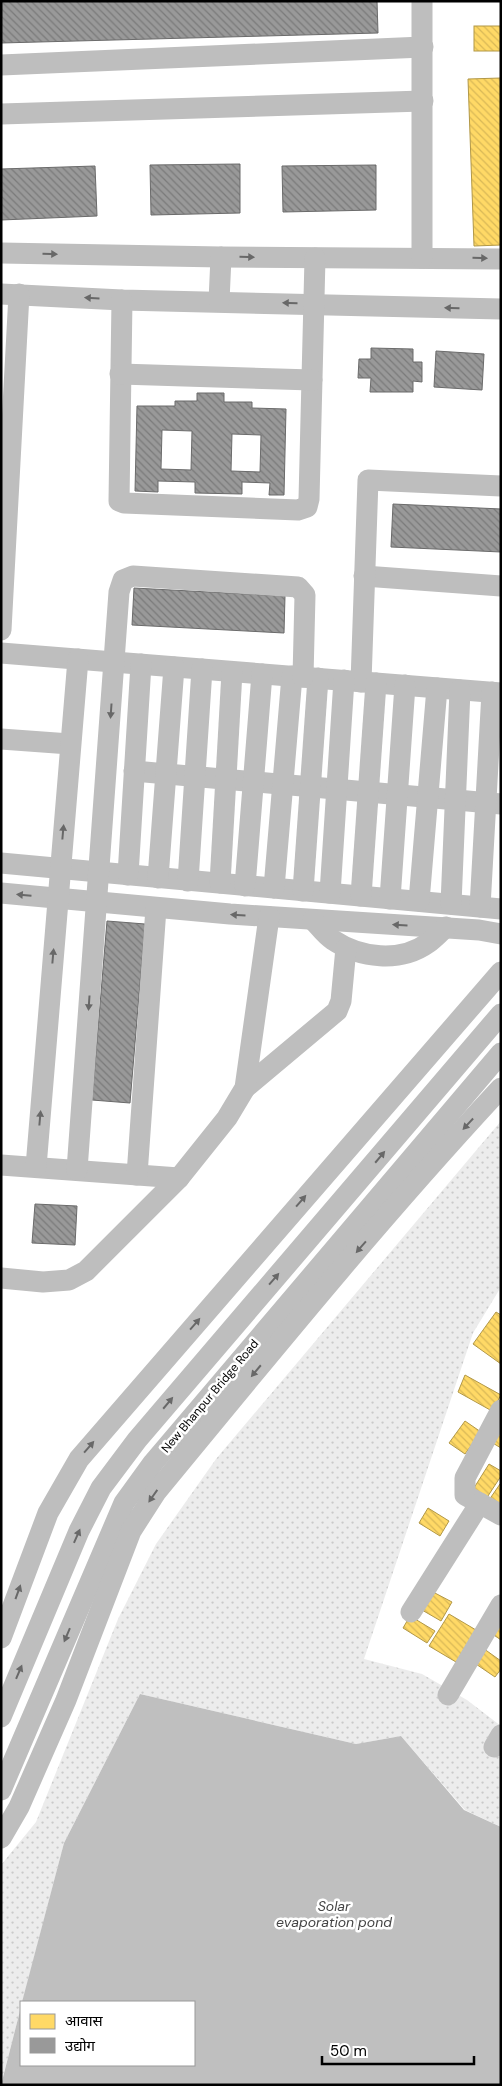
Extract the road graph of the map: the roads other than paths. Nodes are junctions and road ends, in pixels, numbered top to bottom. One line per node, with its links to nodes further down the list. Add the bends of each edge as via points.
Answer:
1 (422, 1): 2 (street)
2 (423, 47): 3 (street); 4 (street)
3 (1, 65)
4 (423, 101): 5 (street); 9 (street)
5 (1, 114)
6 (1, 253): 7 (street, one-way to 7)
7 (221, 257): 8 (street, one-way to 8); 13 (street)
8 (315, 258): 9 (street); 14 (street)
9 (422, 258): 10 (street, one-way to 10)
10 (501, 259)
11 (10, 294): 12 (street, one-way to 11); 19 (street)
12 (122, 300): 13 (street); 16 (street)
13 (219, 301): 14 (street, one-way to 13)
14 (314, 304): 15 (street, one-way to 14); 17 (street)
15 (501, 310)
16 (120, 374): 17 (street); 17 (street, via 118,501 298,510 307,507 309,499)
17 (312, 380)
18 (501, 486): 20 (street, via 368,480)
19 (3, 573): 22 (street)
20 (364, 576): 21 (street); 32 (street)
21 (501, 586)
22 (1, 630)
23 (1, 653): 24 (street)
24 (78, 659): 25 (street); 38 (street)
25 (114, 662): 26 (street); 31 (street, via 118,592 123,580 132,576 298,587 305,595); 54 (street, one-way to 54)
26 (141, 664): 27 (street); 39 (street)
27 (174, 667): 28 (street); 40 (street)
28 (202, 669): 29 (street); 41 (street)
29 (232, 672): 30 (street); 42 (street)
30 (262, 674): 31 (street); 43 (street)
31 (304, 677): 32 (street); 44 (street); 45 (street)
32 (360, 682): 33 (street); 46 (street); 47 (street)
33 (405, 686): 34 (street); 48 (street)
34 (438, 688): 35 (street); 49 (street)
35 (460, 690): 36 (street); 50 (street)
36 (496, 692): 51 (street)
37 (1, 739): 38 (street)
38 (70, 744): 53 (street, one-way to 38)
39 (134, 771): 40 (street); 55 (street)
40 (166, 773): 41 (street); 56 (street)
41 (195, 776): 42 (street); 57 (street)
42 (226, 779): 43 (street); 58 (street)
43 (254, 781): 44 (street); 59 (street)
44 (283, 784): 45 (street); 60 (street)
45 (310, 787): 46 (street); 61 (street)
46 (337, 789): 47 (street); 63 (street)
47 (368, 792): 48 (street); 64 (street)
48 (398, 794): 49 (street); 66 (street)
49 (428, 797): 50 (street); 67 (street)
50 (456, 800): 51 (street); 69 (street)
51 (493, 803): 71 (street)
52 (1, 863): 53 (street)
53 (60, 869): 54 (street); 65 (street)
54 (99, 872): 55 (street); 68 (street)
55 (128, 875): 56 (street)
56 (158, 878): 57 (street)
57 (188, 881): 58 (street)
58 (220, 883): 59 (street)
59 (245, 886): 60 (street)
60 (274, 888): 61 (street)
61 (303, 891): 63 (street)
62 (1, 893): 65 (street, one-way to 62)
63 (330, 893): 64 (street)
64 (361, 896): 66 (street)
65 (58, 898): 68 (street); 83 (street, one-way to 65)
66 (390, 899): 67 (street)
67 (419, 901): 69 (street)
68 (96, 902): 70 (street); 84 (street, one-way to 84)
69 (451, 904): 71 (street)
70 (156, 908): 72 (street, one-way to 70); 85 (street)
71 (490, 908)
72 (269, 917): 73 (street); 80 (street)
73 (314, 920): 74 (street, one-way to 73); 76 (street)
74 (446, 927): 75 (street); 76 (street, via 427,944 404,954 378,956)
75 (501, 934)
76 (346, 948): 80 (street, via 341,1001 337,1011)
77 (501, 972): 93 (street, one-way to 77, via 48,1513 79,1459)
78 (501, 1014): 95 (street, one-way to 78, via 79,1531 101,1488 137,1440)
79 (501, 1053): 96 (street, New Bhanpur Bridge Road, one-way to 96, via 153,1463 124,1503)
80 (245, 1088): 86 (street, via 227,1118)
81 (501, 1088): 97 (street, one-way to 97, via 298,1320 151,1499 131,1531 66,1700 19,1807)
82 (1, 1164): 83 (street)
83 (36, 1167): 84 (street)
84 (77, 1170): 85 (street)
85 (137, 1175): 86 (street)
86 (179, 1178): 87 (street, via 86,1271 69,1280 43,1282)
87 (1, 1278)
88 (501, 1410): 89 (street, via 465,1478 465,1495)
89 (480, 1503): 90 (street); 92 (street)
90 (501, 1515)
91 (501, 1605): 94 (street)
92 (411, 1612)
93 (1, 1638)
94 (448, 1695)
95 (1, 1718)
96 (1, 1790)
97 (1, 1838)

